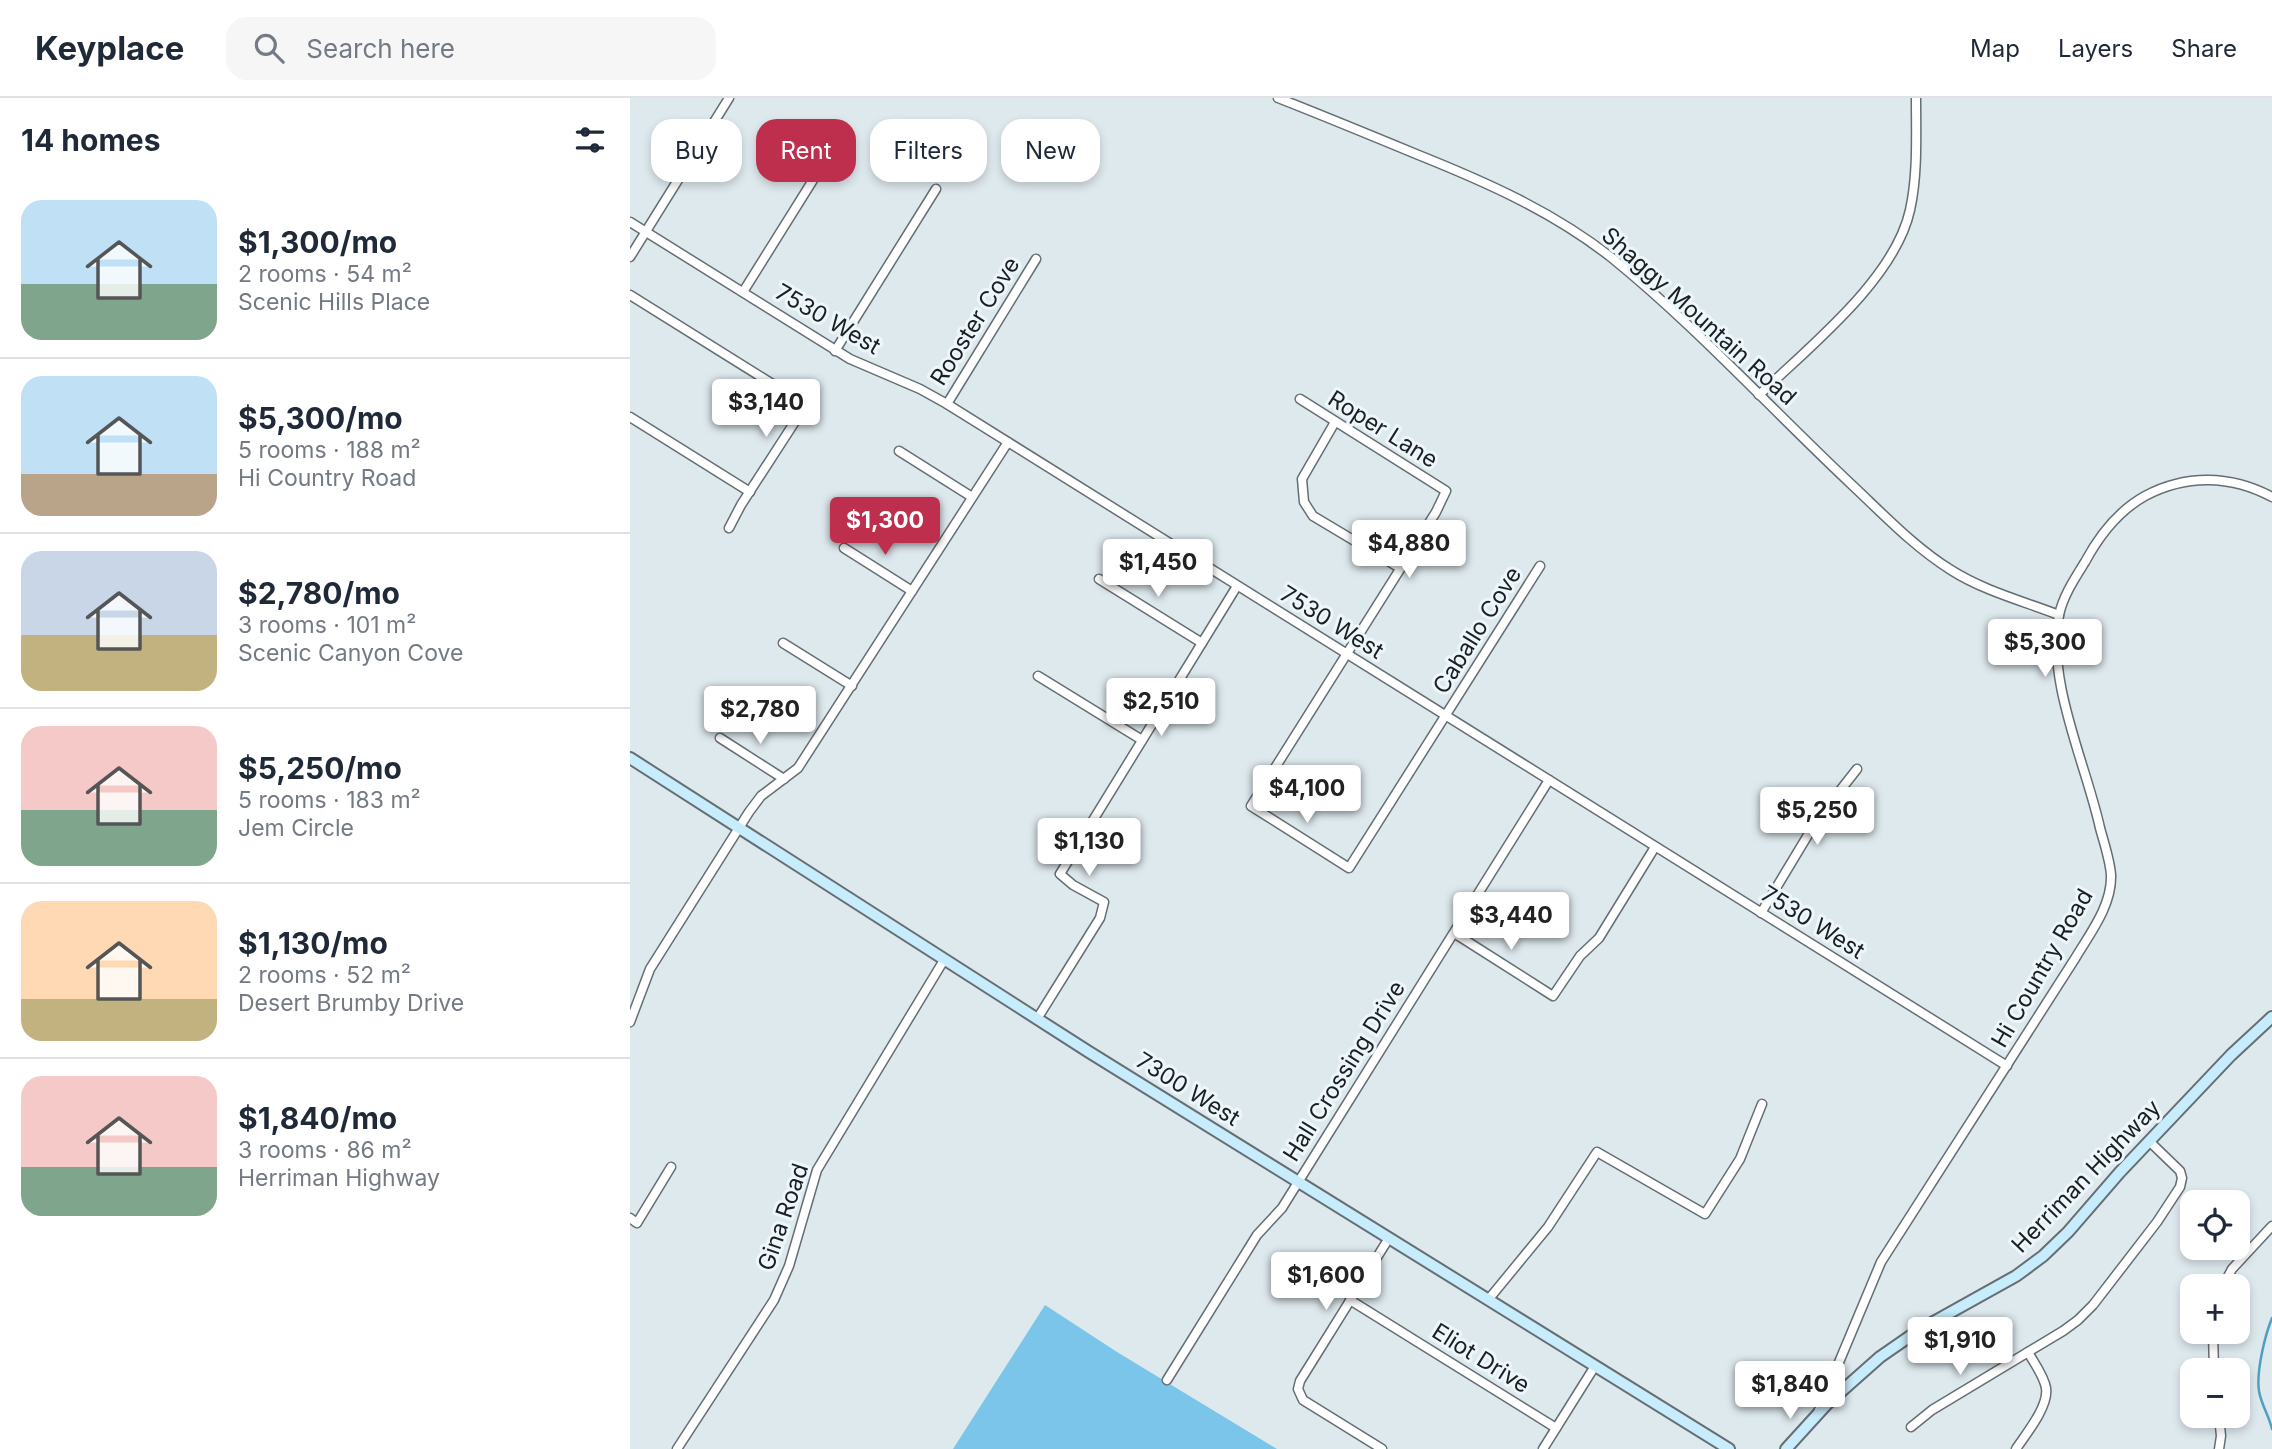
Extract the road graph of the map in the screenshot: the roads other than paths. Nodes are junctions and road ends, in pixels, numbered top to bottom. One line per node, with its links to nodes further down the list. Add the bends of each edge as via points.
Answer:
1 (729, 98): 7 (street)
2 (1278, 98): 13 (street, Shaggy Mountain Road, via 1477,178 1561,222 1623,268)
3 (1916, 98): 13 (street, via 1913,193 1896,248 1845,312)
4 (812, 182): 10 (street)
5 (936, 189): 12 (street)
6 (630, 222): 7 (street, 7530 West)
7 (646, 232): 8 (street); 10 (street, 7530 West)
8 (630, 257)
9 (1036, 259): 15 (street, Rooster Cove)
10 (743, 292): 12 (street, 7530 West)
11 (630, 295): 20 (street, via 808,405)
12 (835, 351): 15 (street, 7530 West)
13 (1759, 395): 30 (street, Shaggy Mountain Road, via 1937,560 1968,580)
14 (1300, 399): 17 (street, Roper Lane)
15 (947, 404): 18 (street, 7530 West)
16 (630, 417): 20 (street)
17 (1335, 422): 26 (street, via 1302,479 1306,507 1313,516); 26 (street, Roper Lane, via 1446,491)
18 (1008, 442): 21 (street); 28 (street, 7530 West)
19 (899, 451): 21 (street)
20 (750, 492): 23 (street)
21 (972, 497): 29 (street)
22 (2272, 497): 30 (street, Hi Country Road, via 2241,483 2209,479 2168,486 2143,497 2103,533)
23 (729, 528)
24 (844, 548): 29 (street)
25 (1540, 566): 36 (street, Caballo Cove)
26 (1399, 568): 33 (street)
27 (1100, 579): 32 (street)
28 (1237, 586): 32 (street); 33 (street, 7530 West)
29 (912, 591): 35 (street)
30 (2059, 615): 51 (street, Hi Country Road, via 2059,677 2111,874 2108,898)
31 (783, 643): 35 (street)
32 (1202, 643): 38 (street)
33 (1346, 654): 36 (street, 7530 West); 36 (street, Caballo Cove, via 1251,806 1349,869)
34 (1038, 676): 38 (street)
35 (852, 687): 41 (street, via 798,768)
36 (1447, 716): 42 (street, 7530 West)
37 (720, 738): 41 (street)
38 (1142, 740): 49 (street, via 1060,874 1104,902 1100,918)
39 (630, 758): 43 (street, 7300 West)
40 (1857, 769): 45 (street, via 1817,820)
41 (784, 779): 43 (street, via 761,796)
42 (1549, 780): 44 (street, 7530 West); 46 (street, Hall Crossing Drive)
43 (740, 827): 47 (street, 7300 West); 50 (street, via 650,969)
44 (1656, 847): 45 (street, 7530 West); 46 (street, via 1599,938 1580,956 1553,996)
45 (1761, 913): 51 (street, 7530 West)
46 (1454, 933): 55 (street, Hall Crossing Drive)
47 (944, 960): 49 (street, 7300 West); 69 (street, Gina Road, via 817,1170 789,1266 774,1300)
48 (2272, 1017): 53 (street, Herriman Highway)
49 (1037, 1019): 55 (street, 7300 West)
50 (630, 1022)
51 (2007, 1066): 65 (street, Hi Country Road, via 1881,1262)
52 (1762, 1104): 61 (street, via 1740,1159 1705,1214 1597,1152 1548,1227)
53 (2149, 1141): 62 (street, via 2180,1171 2180,1186 2086,1313); 65 (street, Herriman Highway, via 2043,1256 1900,1343)
54 (671, 1167): 56 (street, via 638,1223)
55 (1297, 1183): 58 (street, 7300 West); 64 (street, Hall Crossing Drive, via 1257,1235)
56 (630, 1218)
57 (2272, 1226): 59 (street)
58 (1389, 1238): 60 (street); 61 (street, 7300 West)
59 (2229, 1274)
60 (1350, 1300): 67 (street, Eliot Drive); 70 (street, via 1300,1381 1298,1393)
61 (1488, 1300): 63 (street, 7300 West)
62 (2028, 1352): 66 (street, via 1931,1410); 74 (street, via 2047,1395)
63 (1595, 1366): 67 (street); 72 (street, 7300 West)
64 (1167, 1380)
65 (1818, 1413): 73 (street, Herriman Highway)
66 (1911, 1427)
67 (1556, 1428): 71 (street)
68 (2220, 1428): 75 (street)
69 (677, 1449)
70 (1382, 1449)
71 (1543, 1449)
72 (1729, 1449)
73 (1786, 1449)
74 (2017, 1449)
75 (2219, 1449)

